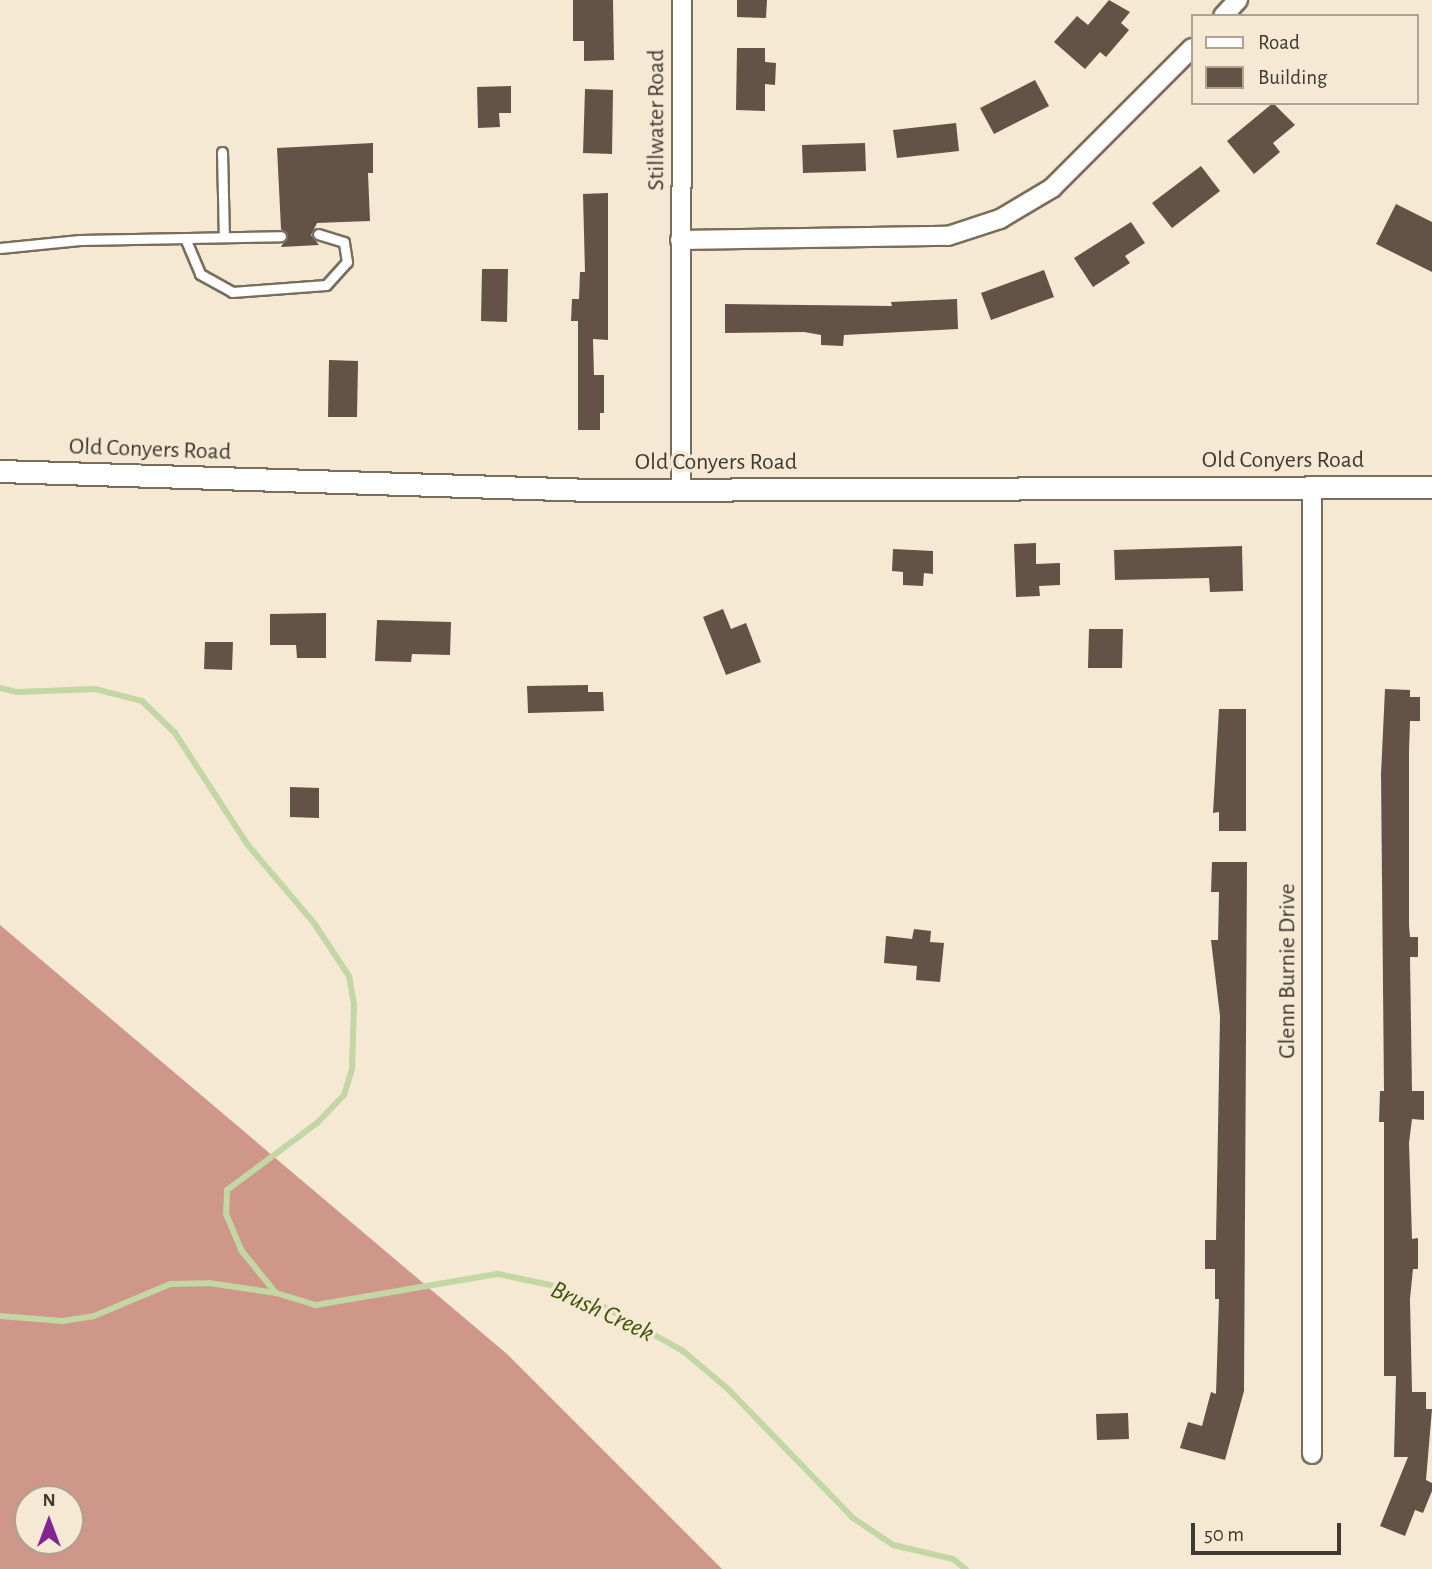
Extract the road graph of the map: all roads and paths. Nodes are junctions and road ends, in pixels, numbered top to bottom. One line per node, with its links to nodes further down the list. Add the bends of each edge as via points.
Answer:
1 (682, 0): 10 (street, Stillwater Road)
2 (1238, 0): 3 (street)
3 (1225, 14)
4 (1190, 50): 10 (street, via 1052,188 1000,219 948,236)
5 (222, 152): 8 (lane)
6 (318, 234): 9 (lane, via 344,242 347,262 326,285 232,292 200,274)
7 (281, 236): 8 (lane)
8 (224, 237): 9 (lane)
9 (185, 238): 11 (lane)
10 (680, 240): 15 (street, Stillwater Road)
11 (0, 247)
12 (0, 471): 15 (street, Old Conyers Road)
13 (1432, 486): 14 (street, Old Conyers Road)
14 (1312, 487): 15 (street, Old Conyers Road); 16 (street, Glenn Burnie Drive)
15 (681, 489)
16 (1312, 1454)

